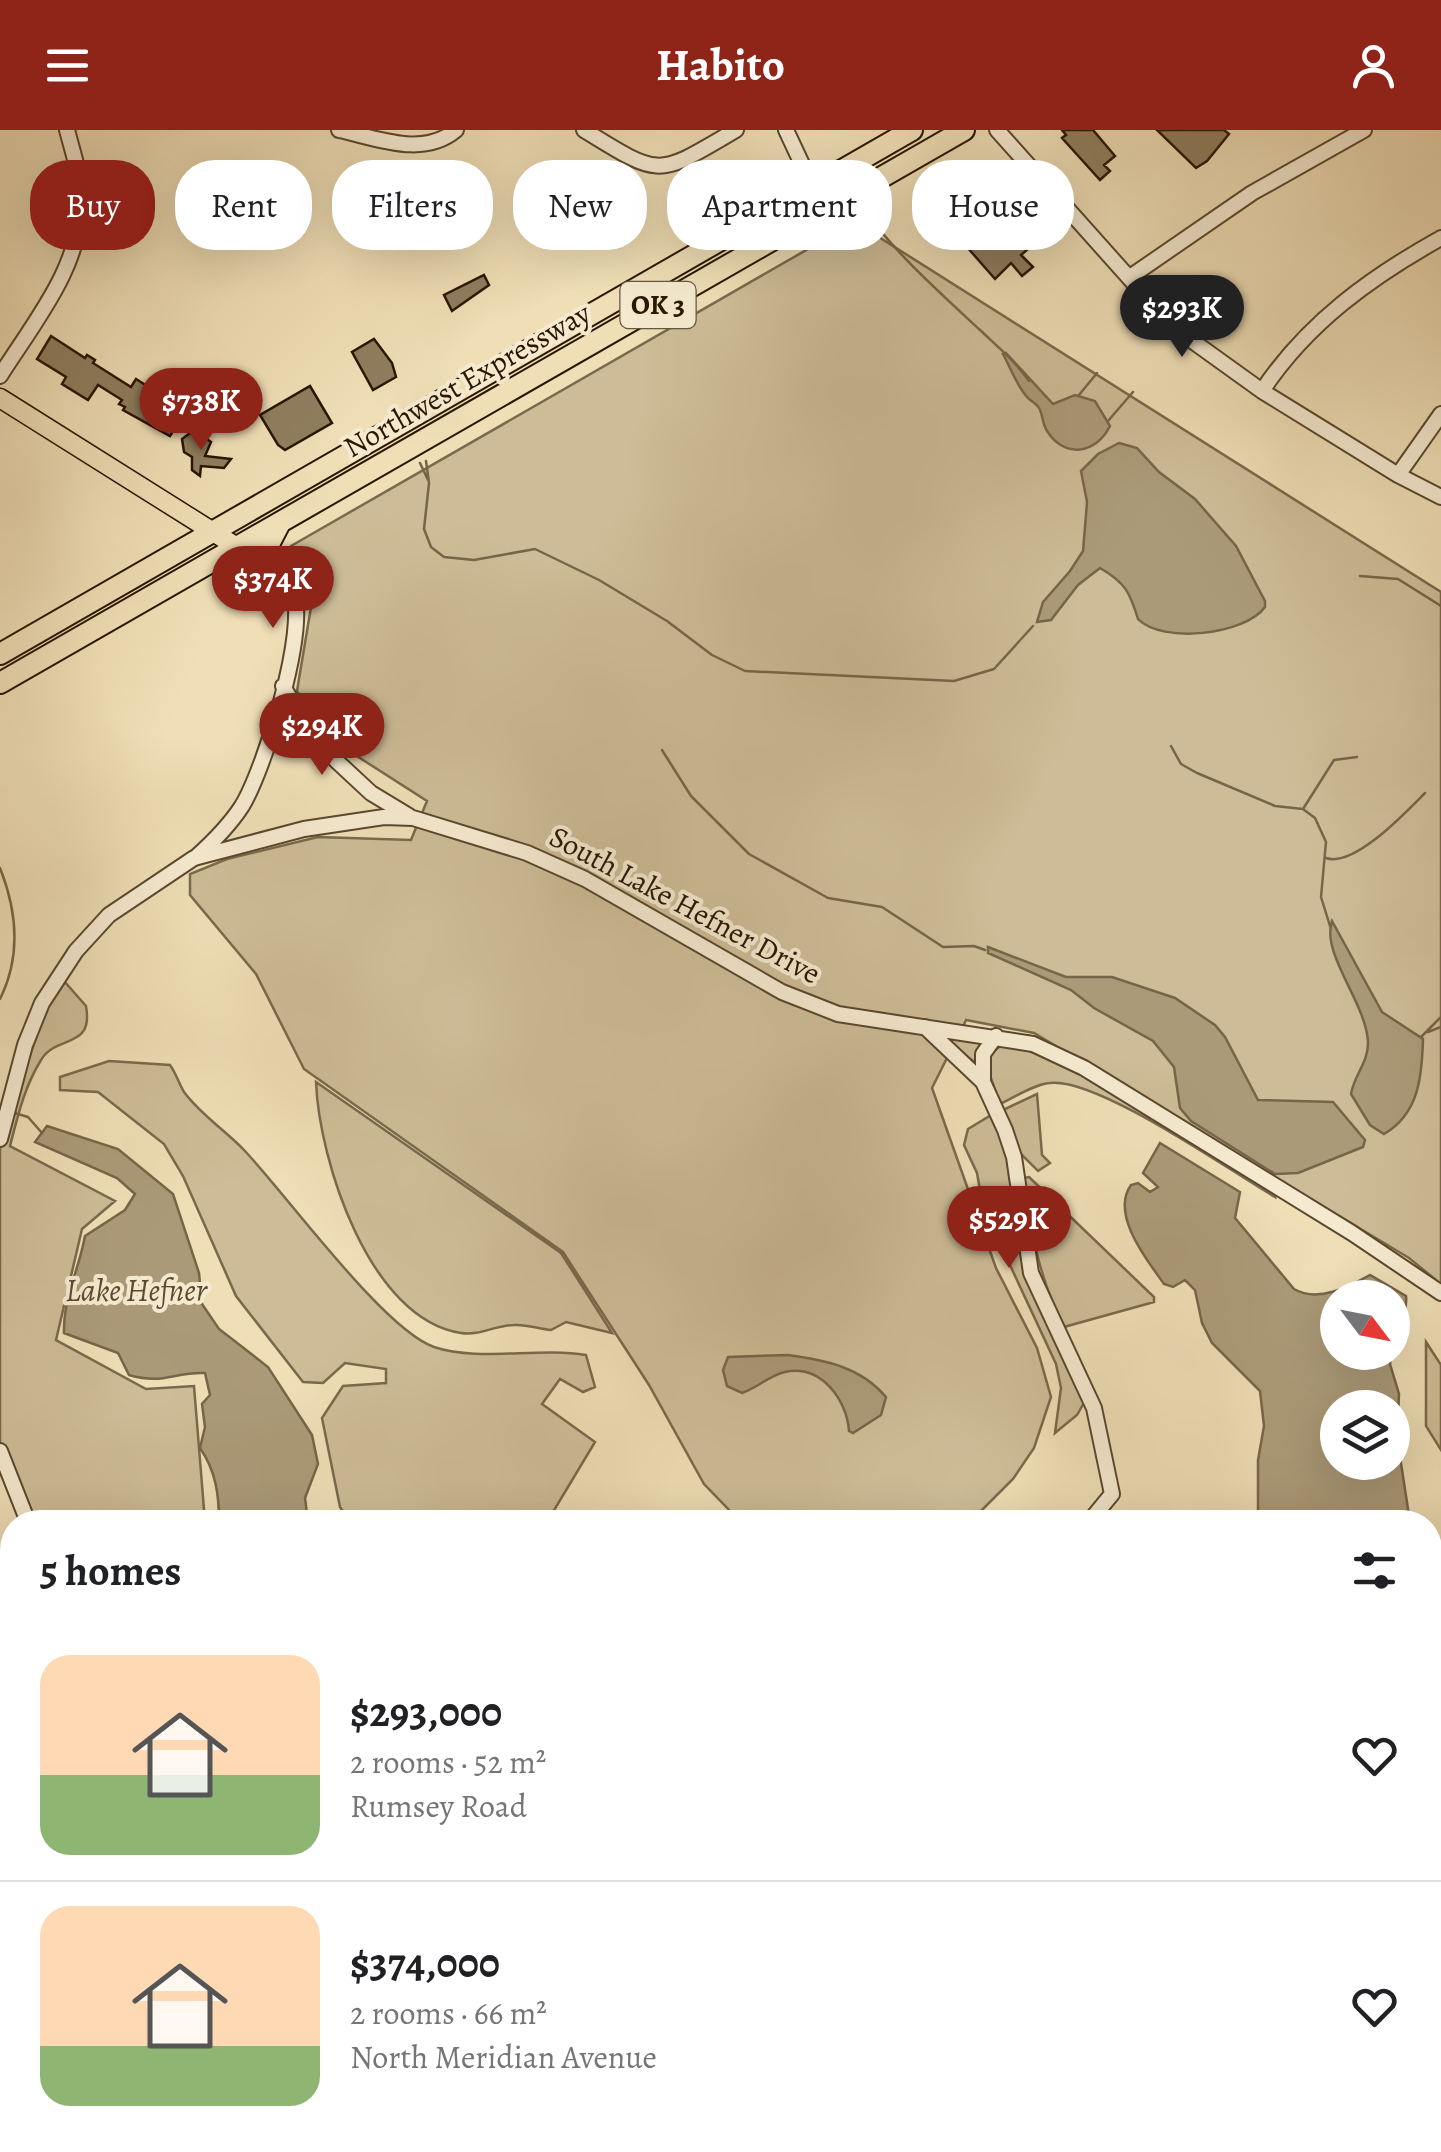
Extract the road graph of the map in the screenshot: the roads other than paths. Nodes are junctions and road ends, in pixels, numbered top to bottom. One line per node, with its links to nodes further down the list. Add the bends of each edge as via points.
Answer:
1 (68, 130): 20 (street, via 81,192 77,238 60,280)
2 (339, 130): 3 (street, via 419,145)
3 (456, 130)
4 (584, 130): 5 (street, via 638,162 664,166)
5 (736, 130)
6 (786, 130): 11 (street)
7 (912, 130): 12 (highway, Northwest Expressway / OK 3)
8 (964, 130): 13 (highway, Northwest Expressway / OK 3)
9 (997, 130): 17 (street)
10 (1364, 130): 17 (street, via 1252,194)
11 (800, 160)
12 (859, 160)
13 (892, 170)
14 (1441, 238): 21 (street, via 1329,314)
15 (703, 250): 18 (highway, Northwest Expressway / OK 3)
16 (752, 250): 19 (highway, Northwest Expressway / OK 3)
17 (1130, 277): 21 (street, via 1174,327)
18 (538, 345): 19 (highway); 27 (highway, Northwest Expressway / OK 3)
19 (550, 367): 26 (highway, Northwest Expressway / OK 3)
20 (0, 376)
21 (1262, 391): 24 (street)
22 (0, 398): 27 (main road)
23 (1441, 414): 24 (street)
24 (1398, 475): 25 (street)
25 (1441, 497)
26 (281, 522): 28 (highway, Northwest Expressway / OK 3); 29 (highway, via 268,546)
27 (212, 532): 28 (main road); 30 (highway, Northwest Expressway / OK 3)
28 (237, 547): 29 (street); 31 (highway, Northwest Expressway / OK 3)
29 (274, 570): 32 (street, via 290,585 298,607)
30 (0, 654)
31 (0, 683)
32 (283, 686): 33 (street, via 314,740 371,793); 34 (street, via 252,786 229,825)
33 (413, 818): 34 (street, South Lake Hefner Drive, via 304,828); 35 (street, South Lake Hefner Drive, via 586,879 796,998 838,1014)
34 (194, 858): 38 (street, South Lake Hefner Drive, via 109,915 61,970 32,1024)
35 (924, 1027): 36 (street, South Lake Hefner Drive); 37 (street)
36 (996, 1036): 37 (street, via 984,1054); 39 (street, South Lake Hefner Drive, via 1034,1044 1084,1068)
37 (983, 1082): 42 (street, via 1014,1157 1031,1273 1094,1408 1112,1494)
38 (2, 1132)
39 (1441, 1294)
40 (0, 1451): 41 (street)
41 (23, 1510)
42 (1099, 1510)

